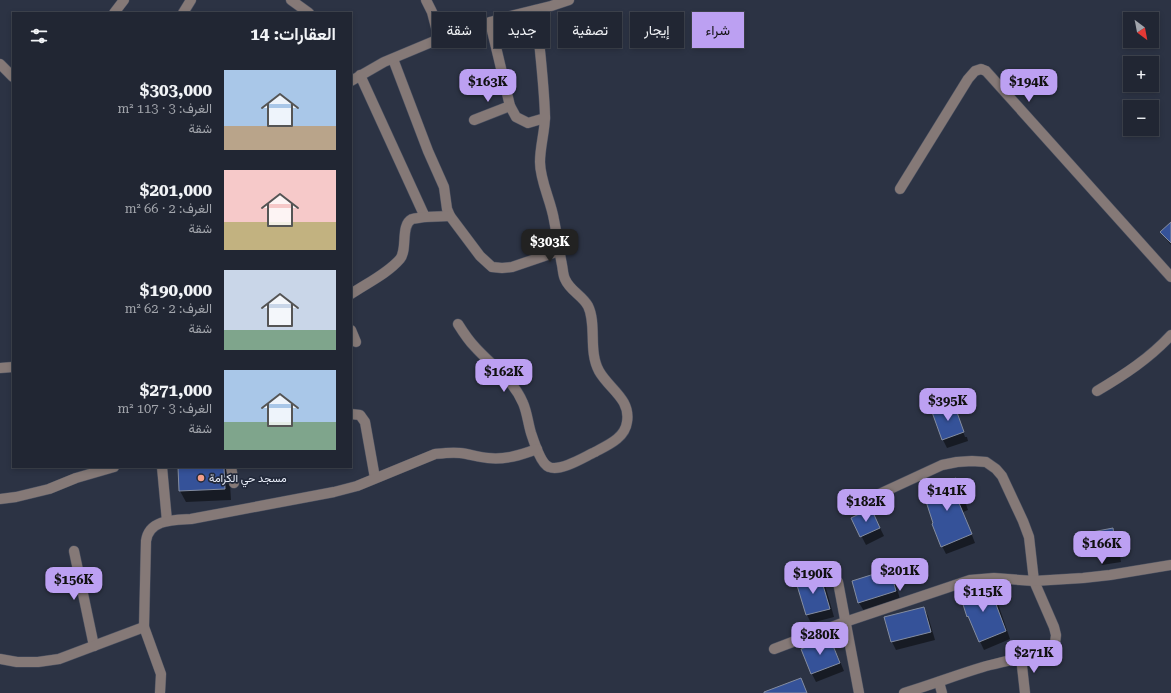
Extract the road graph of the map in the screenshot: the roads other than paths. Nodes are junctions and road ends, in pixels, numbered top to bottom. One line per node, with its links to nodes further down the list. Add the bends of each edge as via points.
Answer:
1 (124, 0): 7 (street)
2 (191, 0): 8 (street)
3 (426, 0): 10 (street)
4 (569, 0): 6 (street)
5 (294, 1): 9 (street)
6 (536, 10): 11 (street); 20 (street)
7 (115, 12)
8 (184, 12)
9 (309, 12)
10 (432, 12)
11 (490, 22): 12 (street); 19 (street)
12 (486, 23)
13 (432, 42): 14 (street)
14 (393, 59): 16 (street); 23 (street, via 444,187)
15 (0, 64): 17 (street)
16 (360, 75): 18 (street); 24 (street)
17 (12, 76)
18 (352, 80)
19 (510, 106): 20 (street, via 516,118 522,121 528,123); 21 (street)
20 (545, 118): 25 (street, via 540,162)
21 (474, 120)
22 (900, 189): 26 (street, via 968,79 975,71 981,69 986,71)
23 (450, 216): 24 (street); 25 (street, via 480,256 492,266 512,267)
24 (425, 217): 27 (street, via 412,219 406,225 403,254 400,259)
25 (559, 251): 36 (street, via 565,279 588,306 591,315 595,363 604,380 624,402 627,422 624,432 613,443 568,465 549,467)
26 (1171, 277)
27 (352, 293)
28 (458, 324): 36 (street, via 475,347 515,390 523,403)
29 (352, 332): 31 (street)
30 (1171, 335): 34 (street, via 1137,365)
31 (356, 342)
32 (12, 367): 33 (street)
33 (0, 368)
34 (1098, 391)
35 (352, 414): 40 (street, via 360,414 363,418)
36 (537, 449): 40 (street, via 506,458 454,453 435,454)
37 (111, 468): 42 (street, via 49,489)
38 (162, 468): 44 (street)
39 (231, 468): 41 (street)
40 (375, 478): 44 (street, via 334,492)
41 (234, 483)
42 (0, 498)
43 (862, 502): 47 (street, via 942,465 986,462 1002,476 1023,521 1029,537)
44 (168, 521): 50 (street, via 156,525 146,536)
45 (74, 551): 51 (street)
46 (1171, 565): 47 (street, via 1110,575)
47 (1034, 581): 49 (street, via 994,578 970,580); 53 (street, via 1054,627 1055,642 1049,647)
48 (838, 582): 49 (street)
49 (845, 622): 52 (street); 57 (street)
50 (144, 627): 51 (street); 56 (street, via 161,674)
51 (94, 646): 54 (street, via 59,659 38,662 17,662)
52 (774, 649)
53 (1021, 657): 55 (street); 60 (street)
54 (0, 658)
55 (939, 682): 58 (street); 59 (street)
56 (160, 693)
57 (859, 693)
58 (904, 693)
59 (942, 693)
60 (1025, 693)

